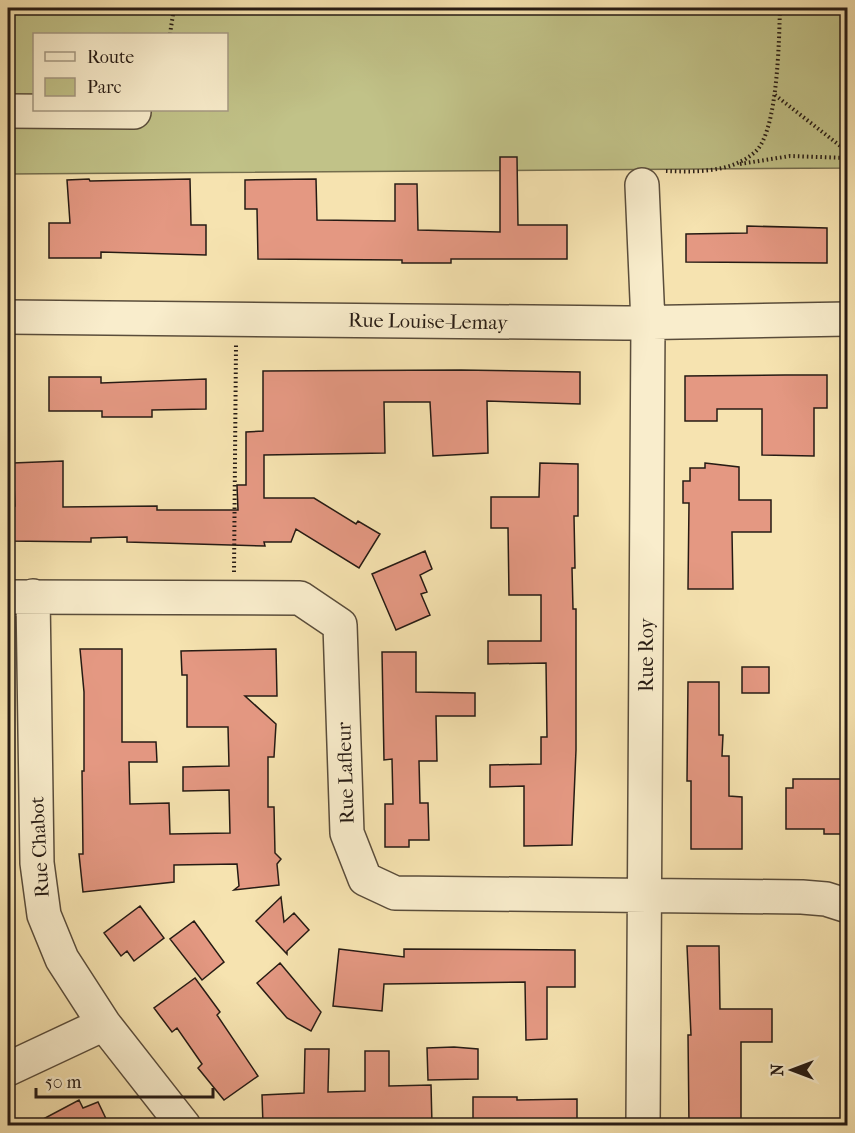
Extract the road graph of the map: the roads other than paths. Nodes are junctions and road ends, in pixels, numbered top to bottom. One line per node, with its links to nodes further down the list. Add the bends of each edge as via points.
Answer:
1 (8, 111): 2 (street)
2 (134, 112)
3 (642, 185): 6 (street, Rue Roy)
4 (8, 317): 6 (street, Rue Louise-Lemay)
5 (848, 319): 6 (street, Rue Louise-Lemay)
6 (648, 323): 8 (street, Rue Roy)
7 (20, 596): 8 (street, Rue Lafleur, via 300,598 340,625 347,833 365,879 395,893); 10 (street, Rue Chabot, via 37,863 44,915 62,959)
8 (645, 894): 9 (street, Rue Lafleur, via 814,898); 13 (street, Rue Roy)
9 (848, 906)
10 (104, 1024): 11 (street); 12 (street, Rue Chabot)
11 (8, 1069)
12 (184, 1125)
13 (643, 1125)

